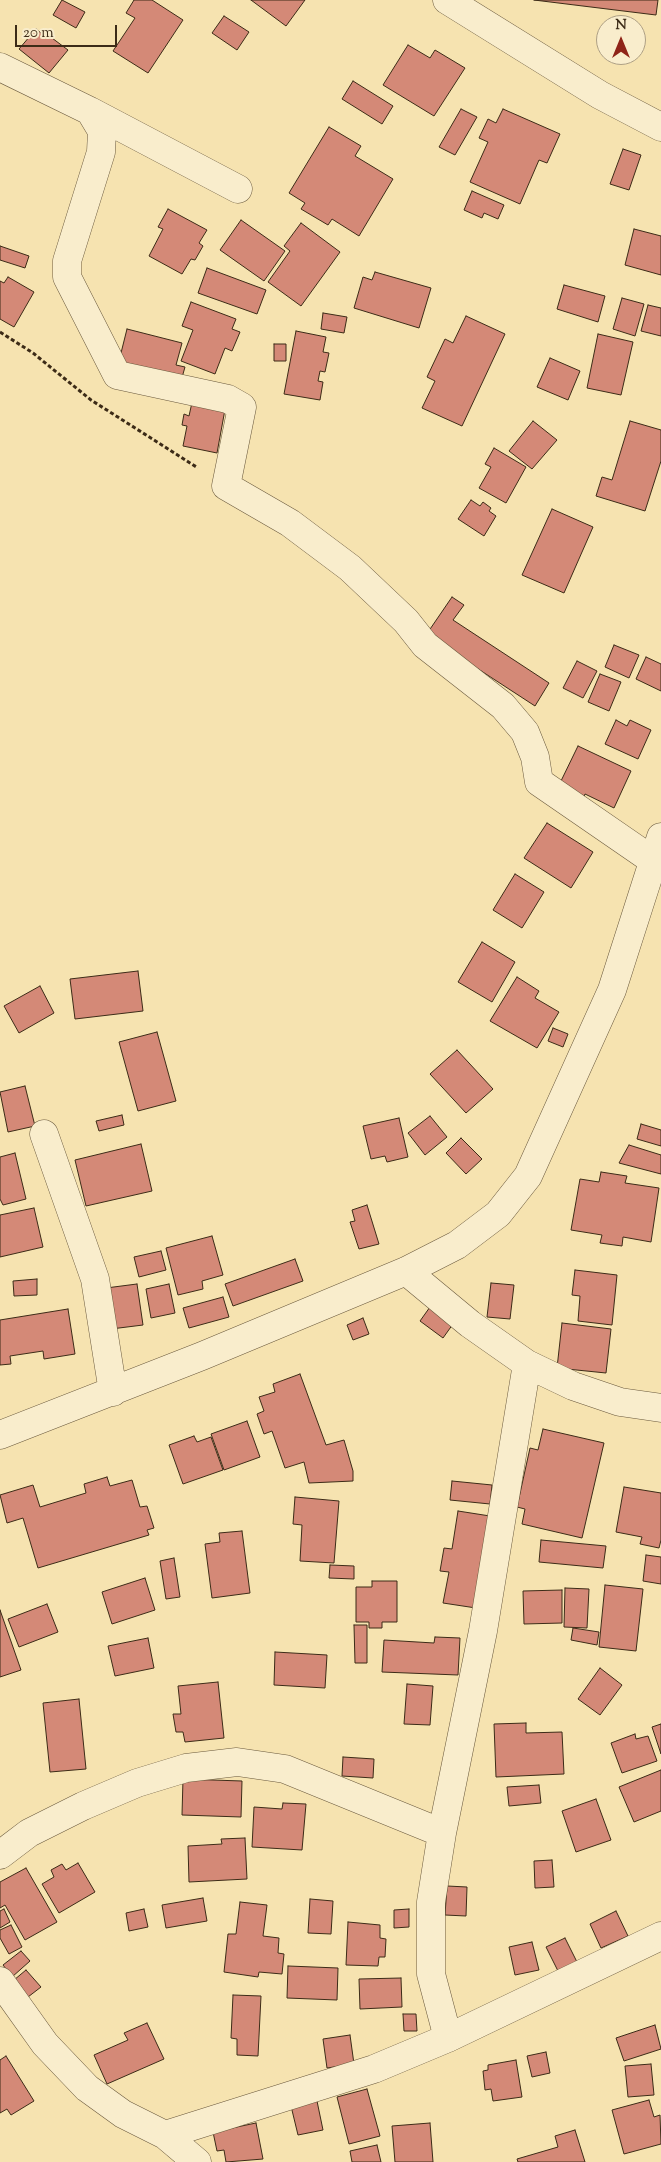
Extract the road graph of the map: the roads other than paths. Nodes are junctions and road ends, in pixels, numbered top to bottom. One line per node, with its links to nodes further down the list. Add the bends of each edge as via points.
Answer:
1 (447, 0): 4 (street, via 600,95)
2 (0, 67): 3 (street)
3 (90, 111): 5 (street); 6 (street, via 102,130 101,152 66,261 66,277 117,375 228,399 242,407 226,486 290,524 350,568 406,620 425,645 503,706 525,732 539,782)
4 (661, 127)
5 (238, 189)
6 (659, 854): 8 (street, via 612,990 528,1176 498,1214 457,1245)
7 (44, 1134): 10 (street, via 95,1279)
8 (406, 1272): 9 (street, via 470,1324); 10 (street)
9 (527, 1364): 11 (street, via 572,1386 620,1402); 13 (street, via 485,1621)
10 (113, 1392): 12 (street)
11 (661, 1408)
12 (0, 1435)
13 (442, 1833): 14 (street, via 285,1769 237,1762 186,1768 137,1783 29,1833); 17 (street, via 431,1902 431,1974)
14 (0, 1855)
15 (661, 1936): 17 (street)
16 (0, 1981): 18 (street, via 45,2044 87,2088 123,2114)
17 (448, 2038): 18 (street, via 374,2069)
18 (165, 2135): 19 (street)
19 (197, 2162)

